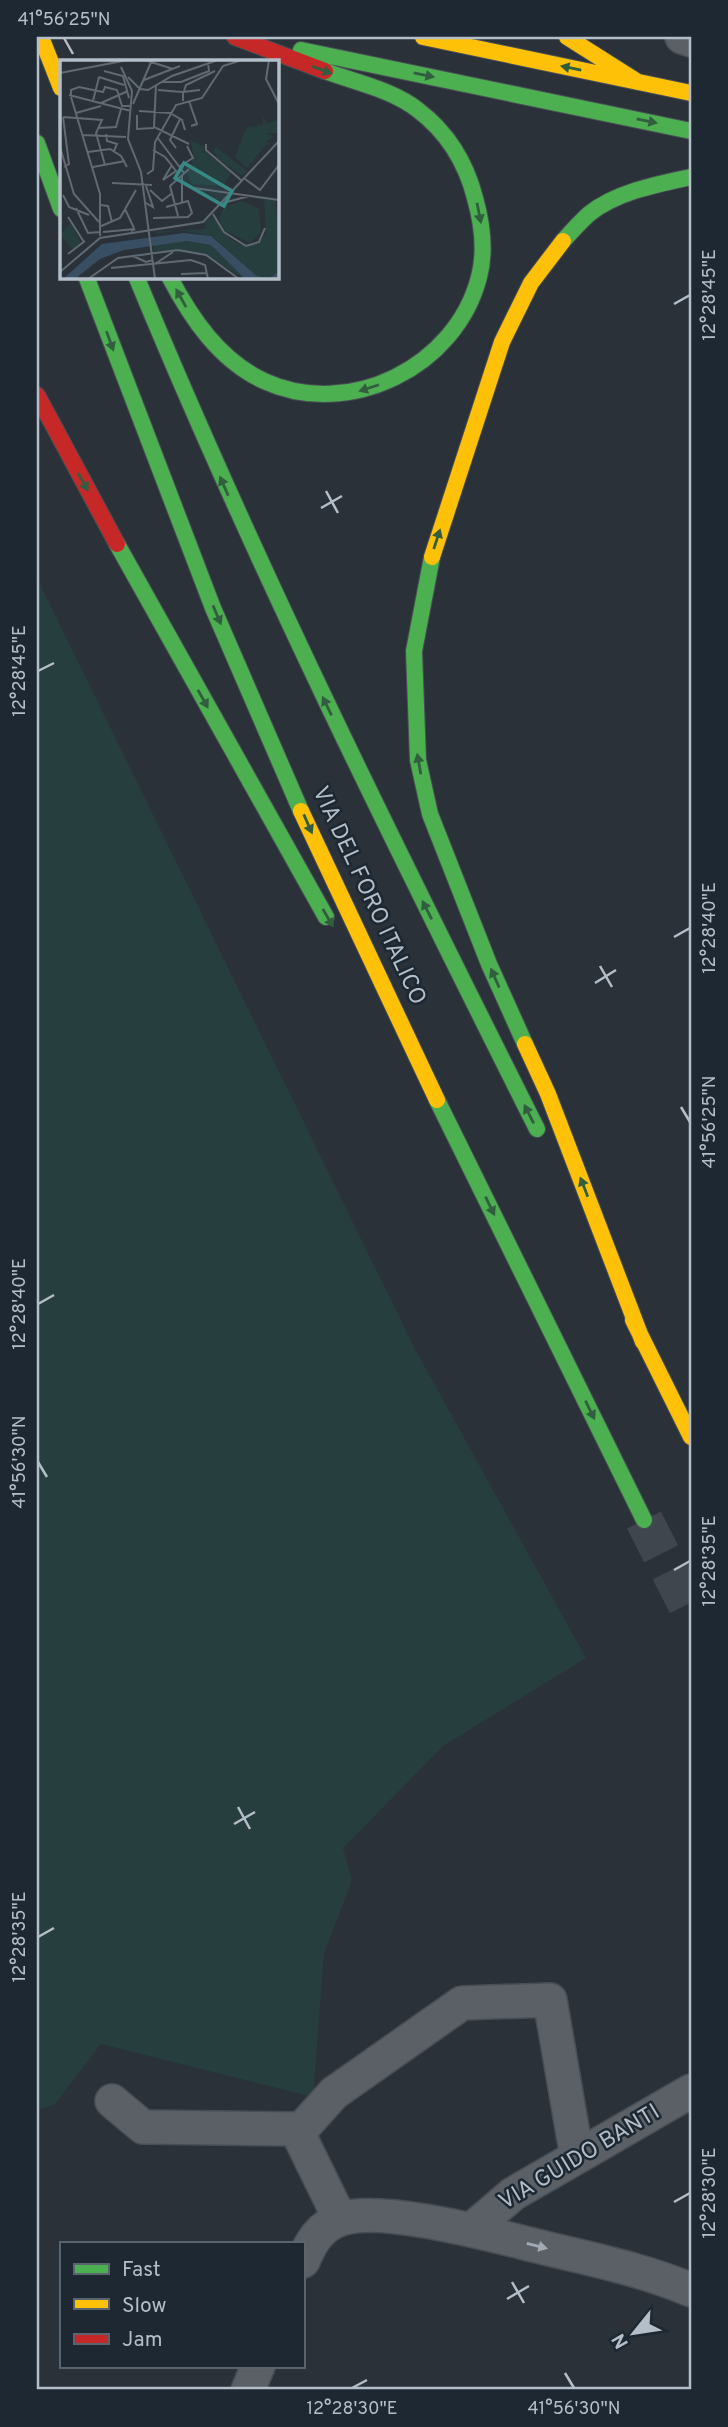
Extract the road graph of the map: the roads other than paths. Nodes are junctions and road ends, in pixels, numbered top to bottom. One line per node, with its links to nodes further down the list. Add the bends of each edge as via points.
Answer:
1 (41, 37): 8 (main road)
2 (237, 37): 10 (main road, one-way to 10); 16 (main road, one-way to 16, via 405,101 427,116 448,140 470,178 482,232 479,277 460,320 431,354 372,389 328,395 264,381 225,355 200,329)
3 (423, 37): 7 (main road, one-way to 3)
4 (567, 37): 7 (main road)
5 (682, 37): 6 (street)
6 (691, 40)
7 (638, 82): 9 (main road)
8 (60, 85)
9 (691, 93)
10 (691, 131)
11 (37, 143): 13 (main road)
12 (691, 177): 23 (main road, one-way to 12, via 548,1094 489,964 430,814 418,760 414,651 433,552 497,355 531,283 557,247 600,206 645,187)
13 (60, 206)
14 (87, 278): 21 (main road, VIA DEL FORO ITALICO, one-way to 21, via 258,714)
15 (137, 278): 20 (main road, VIA DEL FORO ITALICO, one-way to 15, via 251,549)
16 (170, 278)
17 (37, 395): 18 (main road, one-way to 18)
18 (331, 925)
19 (359, 973): 21 (main road)
20 (546, 1147)
21 (475, 1176): 25 (main road, VIA DEL FORO ITALICO, one-way to 25)
22 (570, 1196): 23 (main road)
23 (643, 1342): 24 (main road)
24 (691, 1437)
25 (644, 1520)
26 (691, 2091): 29 (street, VIA GUIDO BANTI)
27 (111, 2101): 28 (street, via 143,2127 296,2129)
28 (298, 2133): 29 (street, via 334,2093 462,2003 550,2000); 30 (street)
29 (577, 2157): 31 (street, VIA GUIDO BANTI, via 513,2194)
30 (340, 2219): 31 (street, via 388,2217); 32 (street, via 317,2234)
31 (471, 2230): 33 (street, one-way to 33, via 633,2269)
32 (304, 2259)
33 (691, 2290)
34 (257, 2368): 35 (street)
35 (248, 2390)

